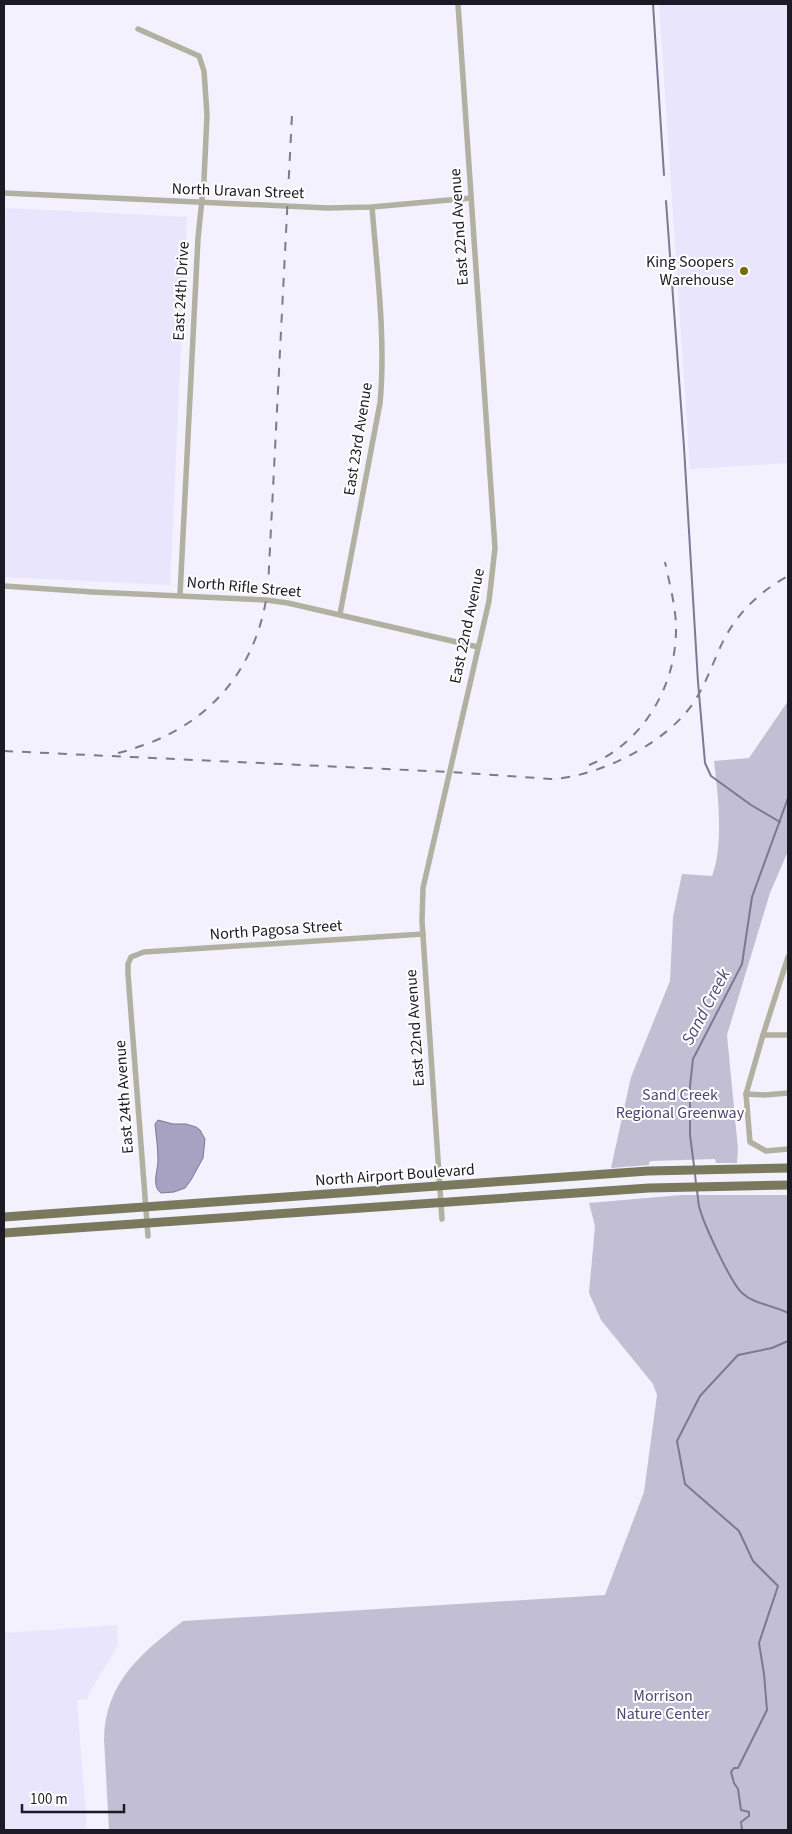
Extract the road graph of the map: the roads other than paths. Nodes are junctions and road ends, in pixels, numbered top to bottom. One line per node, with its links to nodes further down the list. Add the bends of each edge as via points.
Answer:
1 (458, 4): 4 (street, East 22nd Avenue)
2 (138, 29): 5 (street, East 24th Drive, via 199,56 204,71 207,115)
3 (4, 193): 5 (street, North Uravan Street)
4 (471, 198): 6 (street, North Uravan Street); 10 (street, East 22nd Avenue, via 495,548 492,585)
5 (200, 203): 6 (street, North Uravan Street); 8 (street, East 24th Drive)
6 (372, 207): 9 (street, East 23rd Avenue, via 382,384)
7 (4, 586): 8 (street, North Rifle Street)
8 (180, 595): 9 (street, North Rifle Street, via 266,600)
9 (340, 614): 10 (street, North Rifle Street)
10 (478, 647): 11 (street, East 22nd Avenue, via 424,877)
11 (423, 934): 12 (street, North Pagosa Street, via 144,952); 22 (street, East 22nd Avenue)
12 (132, 957): 24 (street, East 24th Avenue, via 128,974)
13 (788, 957): 14 (street)
14 (786, 972): 15 (street)
15 (763, 1035): 16 (street); 18 (street)
16 (788, 1035)
17 (788, 1093): 18 (street)
18 (746, 1094): 19 (street, via 750,1142 766,1151)
19 (788, 1149)
20 (788, 1168): 22 (main road, North Airport Boulevard, via 648,1171)
21 (788, 1185): 23 (main road, North Airport Boulevard, via 649,1188)
22 (440, 1187): 23 (street, East 22nd Avenue); 24 (main road, North Airport Boulevard)
23 (441, 1203): 26 (street, East 22nd Avenue); 27 (main road, North Airport Boulevard)
24 (146, 1207): 25 (main road, North Airport Boulevard); 27 (street, East 24th Avenue)
25 (4, 1217)
26 (442, 1219)
27 (147, 1223): 28 (main road, North Airport Boulevard); 29 (street, East 24th Avenue)
28 (4, 1233)
29 (148, 1236)

